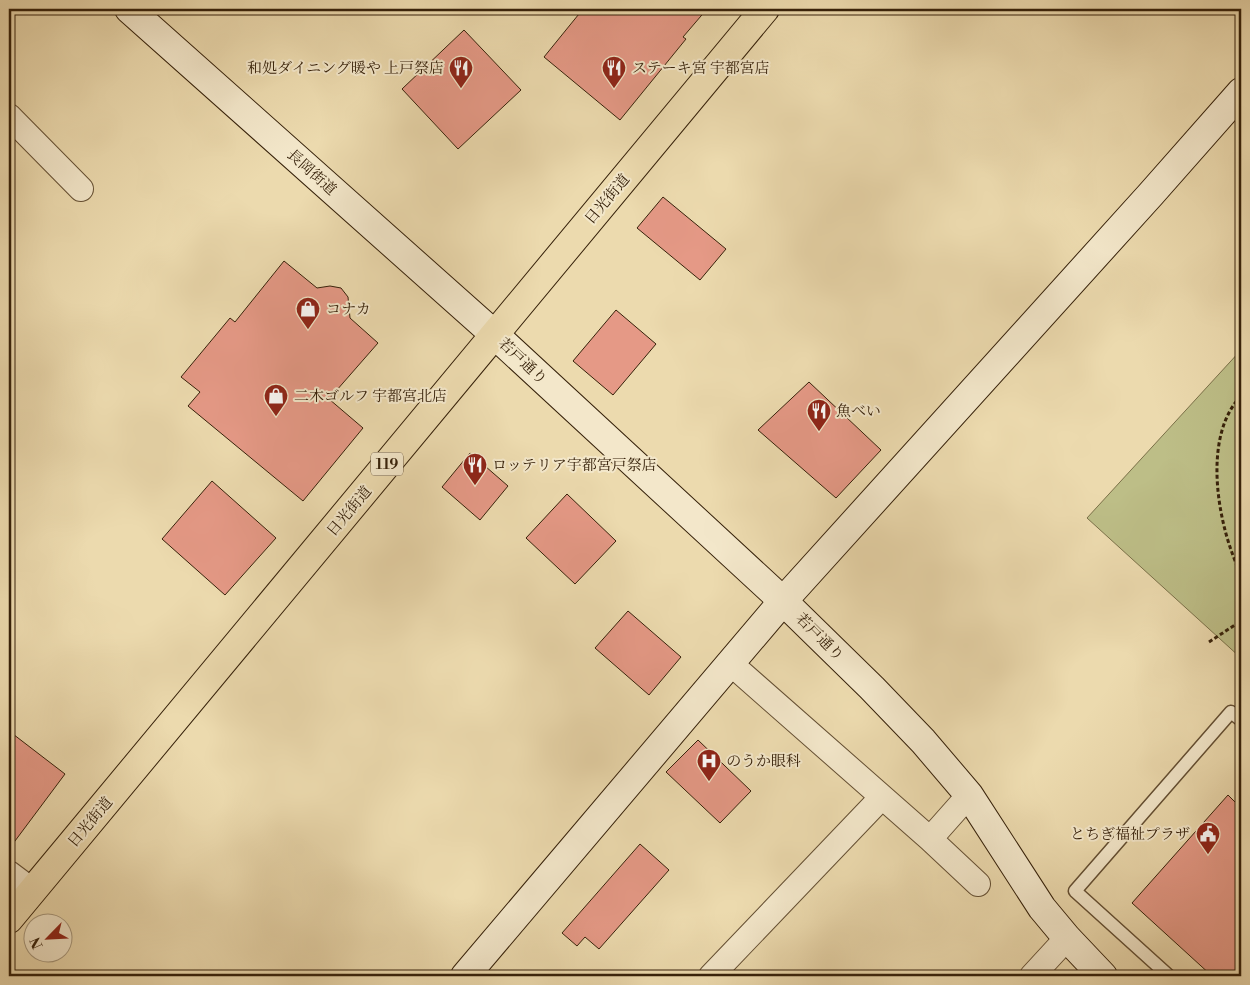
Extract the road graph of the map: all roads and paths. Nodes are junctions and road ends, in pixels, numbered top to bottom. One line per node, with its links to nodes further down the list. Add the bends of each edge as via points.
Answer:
1 (129, 9): 6 (street, 長岡街道)
2 (765, 9): 6 (highway, 日光街道 / 119)
3 (1239, 99): 9 (street)
4 (9, 116): 5 (street)
5 (81, 189)
6 (495, 335): 9 (street, 若戸通り); 19 (highway, 日光街道 / 119)
7 (1241, 396): 8 (path, via 1232,406 1221,438 1218,474 1219,508 1233,558)
8 (1241, 574)
9 (783, 601): 12 (street); 14 (street, 若戸通り, via 923,741)
10 (1241, 621): 11 (path)
11 (1209, 642)
12 (730, 663): 15 (street); 22 (street)
13 (1241, 720): 26 (lane, via 1231,712 1075,891)
14 (969, 795): 16 (street); 21 (street, 若戸通り, via 1018,873)
15 (882, 797): 16 (street); 23 (street)
16 (930, 839): 18 (street)
17 (9, 872): 19 (street)
18 (978, 884)
19 (33, 891): 20 (highway, 日光街道 / 119)
20 (9, 919)
21 (1067, 938): 24 (street); 25 (street, 若戸通り)
22 (466, 976)
23 (712, 976)
24 (1032, 976)
25 (1102, 976)
26 (1169, 976)

